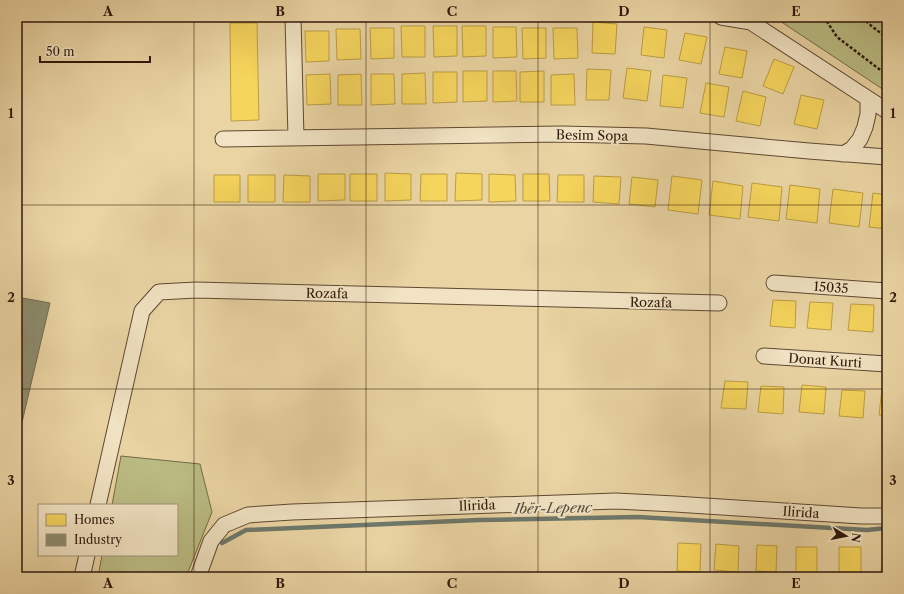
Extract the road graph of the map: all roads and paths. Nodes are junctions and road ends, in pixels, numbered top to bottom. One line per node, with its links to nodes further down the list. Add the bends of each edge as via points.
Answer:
1 (293, 17): 10 (street)
2 (721, 17): 5 (street)
3 (824, 17): 7 (path, via 837,37)
4 (863, 17): 6 (path)
5 (747, 20): 8 (street)
6 (887, 38)
7 (887, 75)
8 (868, 99): 9 (street); 12 (street, via 868,114 860,139 852,149)
9 (887, 112)
10 (296, 138): 11 (street, Besim Sopa); 12 (street, Besim Sopa, via 562,134 646,136)
11 (223, 139)
12 (843, 154): 13 (street, Besim Sopa)
13 (887, 157)
14 (774, 283): 15 (street, 15035)
15 (887, 291)
16 (719, 304): 19 (street, Rozafa, via 196,290 160,292 142,311)
17 (764, 356): 18 (street, Donat Kurti)
18 (887, 364)
19 (98, 504)
20 (887, 516): 23 (street, Ilirida, via 616,501 248,515 224,525 219,530 211,541)
21 (87, 556): 22 (street)
22 (82, 577)
23 (198, 577)

